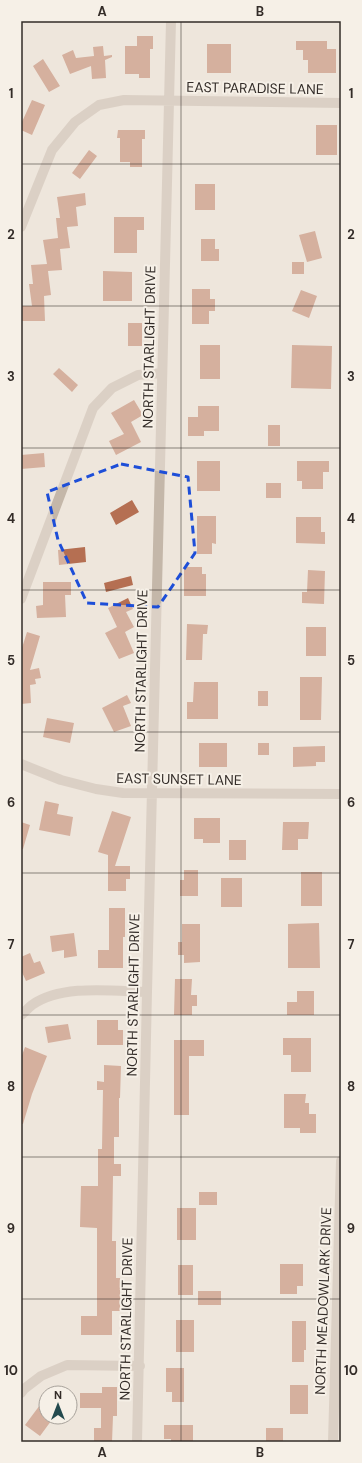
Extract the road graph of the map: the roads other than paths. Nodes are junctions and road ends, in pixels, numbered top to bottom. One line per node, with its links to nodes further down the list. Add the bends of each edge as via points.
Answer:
1 (171, 21): 2 (street, NORTH STARLIGHT DRIVE)
2 (168, 100): 3 (street, EAST PARADISE LANE); 4 (street, EAST PARADISE LANE, via 124,100 100,105 75,122 52,150); 5 (street, NORTH STARLIGHT DRIVE)
3 (341, 103)
4 (21, 227)
5 (162, 373): 6 (street, via 138,375 112,388 93,408); 8 (street, NORTH STARLIGHT DRIVE)
6 (21, 599)
7 (21, 764): 8 (street, EAST SUNSET LANE, via 61,780 96,789)
8 (152, 794): 9 (street, EAST SUNSET LANE); 10 (street, NORTH STARLIGHT DRIVE)
9 (341, 794)
10 (147, 992): 11 (street, via 78,990 56,994 33,1004); 13 (street, NORTH STARLIGHT DRIVE)
11 (21, 1015)
12 (341, 1161): 16 (street, NORTH MEADOWLARK DRIVE)
13 (140, 1366): 14 (street, via 67,1365 41,1376); 15 (street, NORTH STARLIGHT DRIVE)
14 (21, 1393)
15 (137, 1442)
16 (333, 1442)

